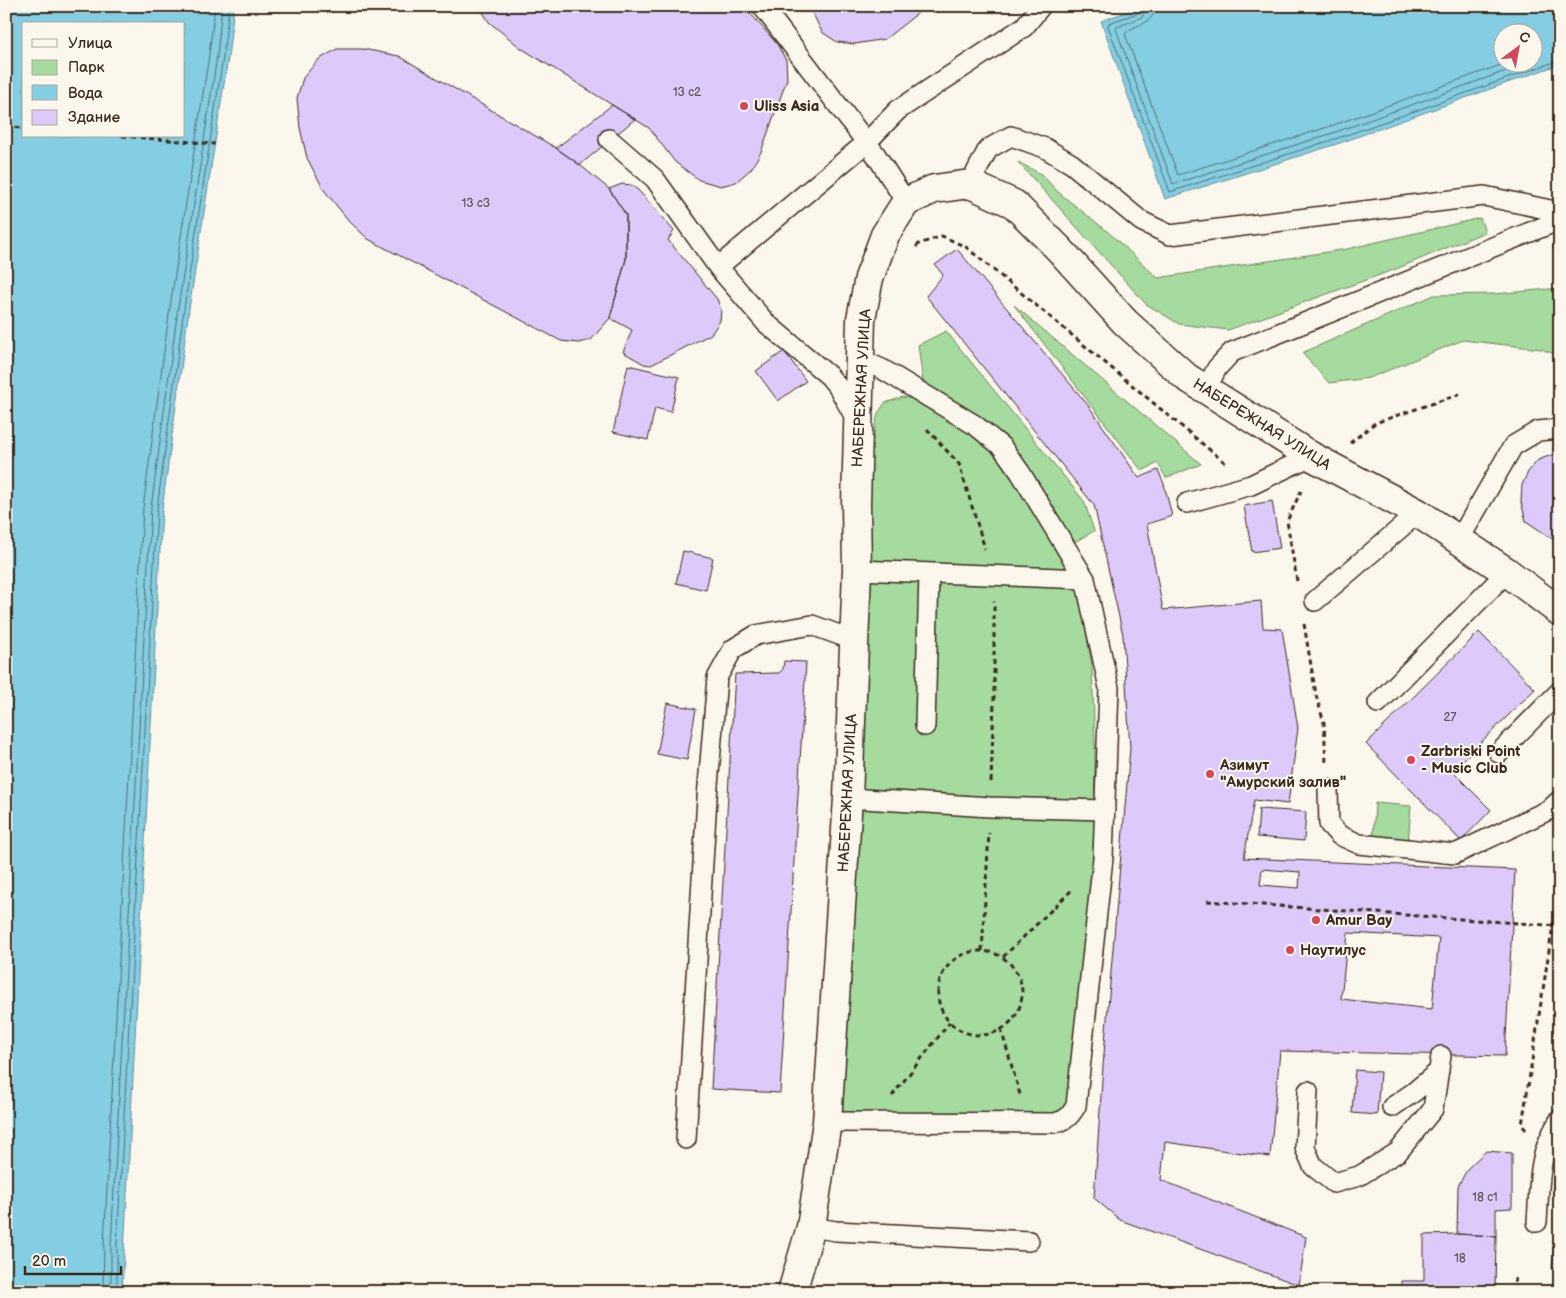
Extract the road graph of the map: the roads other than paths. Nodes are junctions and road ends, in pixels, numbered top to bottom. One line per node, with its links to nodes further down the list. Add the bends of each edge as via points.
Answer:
1 (762, 6): 4 (lane)
2 (1042, 6): 4 (lane, via 1024,27 898,110)
3 (609, 139): 9 (lane, via 655,179)
4 (866, 143): 6 (lane); 9 (lane)
5 (970, 184): 6 (street, via 934,189); 7 (lane, via 988,149 1011,136 1045,148 1072,164 1141,221 1170,235 1484,196); 11 (street, НАБЕРЕЖНАЯ УЛИЦА, via 1014,204 1125,322)
6 (906, 202): 10 (street, НАБЕРЕЖНАЯ УЛИЦА, via 885,235 869,278 861,319)
7 (1560, 212)
8 (1560, 220): 11 (lane, via 1232,352 1217,368)
9 (718, 267): 12 (lane, via 766,323 829,376)
10 (859, 359): 12 (street, НАБЕРЕЖНАЯ УЛИЦА); 21 (lane, via 882,368 975,425 1002,447)
11 (1205, 391): 14 (street, НАБЕРЕЖНАЯ УЛИЦА)
12 (859, 425): 18 (street, НАБЕРЕЖНАЯ УЛИЦА)
13 (1560, 429): 17 (lane, via 1538,430 1513,446)
14 (1319, 460): 15 (lane, via 1251,485); 16 (street, НАБЕРЕЖНАЯ УЛИЦА)
15 (1187, 502)
16 (1418, 513): 17 (street, НАБЕРЕЖНАЯ УЛИЦА); 22 (lane)
17 (1460, 540): 19 (street, НАБЕРЕЖНАЯ УЛИЦА)
18 (858, 570): 20 (lane); 24 (street, НАБЕРЕЖНАЯ УЛИЦА)
19 (1507, 572): 23 (street, НАБЕРЕЖНАЯ УЛИЦА); 26 (lane)
20 (929, 574): 21 (lane); 27 (lane)
21 (1086, 579): 32 (lane, via 1109,688)
22 (1315, 601)
23 (1560, 612)
24 (853, 640): 30 (street, НАБЕРЕЖНАЯ УЛИЦА); 37 (lane, via 812,625 756,635 732,649 717,678)
25 (1560, 691): 28 (lane)
26 (1378, 702)
27 (925, 726)
28 (1499, 754)
29 (1328, 789): 31 (lane, via 1329,824 1339,835 1359,844 1454,861 1549,810)
30 (848, 798): 32 (lane); 36 (street, НАБЕРЕЖНАЯ УЛИЦА)
31 (1560, 800)
32 (1105, 810): 36 (lane, via 1103,858 1076,1106 1067,1119 1029,1123)
33 (1308, 1092): 34 (lane, via 1305,1148 1313,1166 1334,1183 1359,1176 1398,1152 1433,1109 1440,1063 1414,1092)
34 (1392, 1106)
35 (1560, 1119): 38 (lane, via 1542,1155)
36 (827, 1122): 39 (street, НАБЕРЕЖНАЯ УЛИЦА)
37 (686, 1139)
38 (1537, 1222)
39 (811, 1227): 40 (lane); 41 (street, НАБЕРЕЖНАЯ УЛИЦА)
40 (1029, 1242)
41 (792, 1292)

